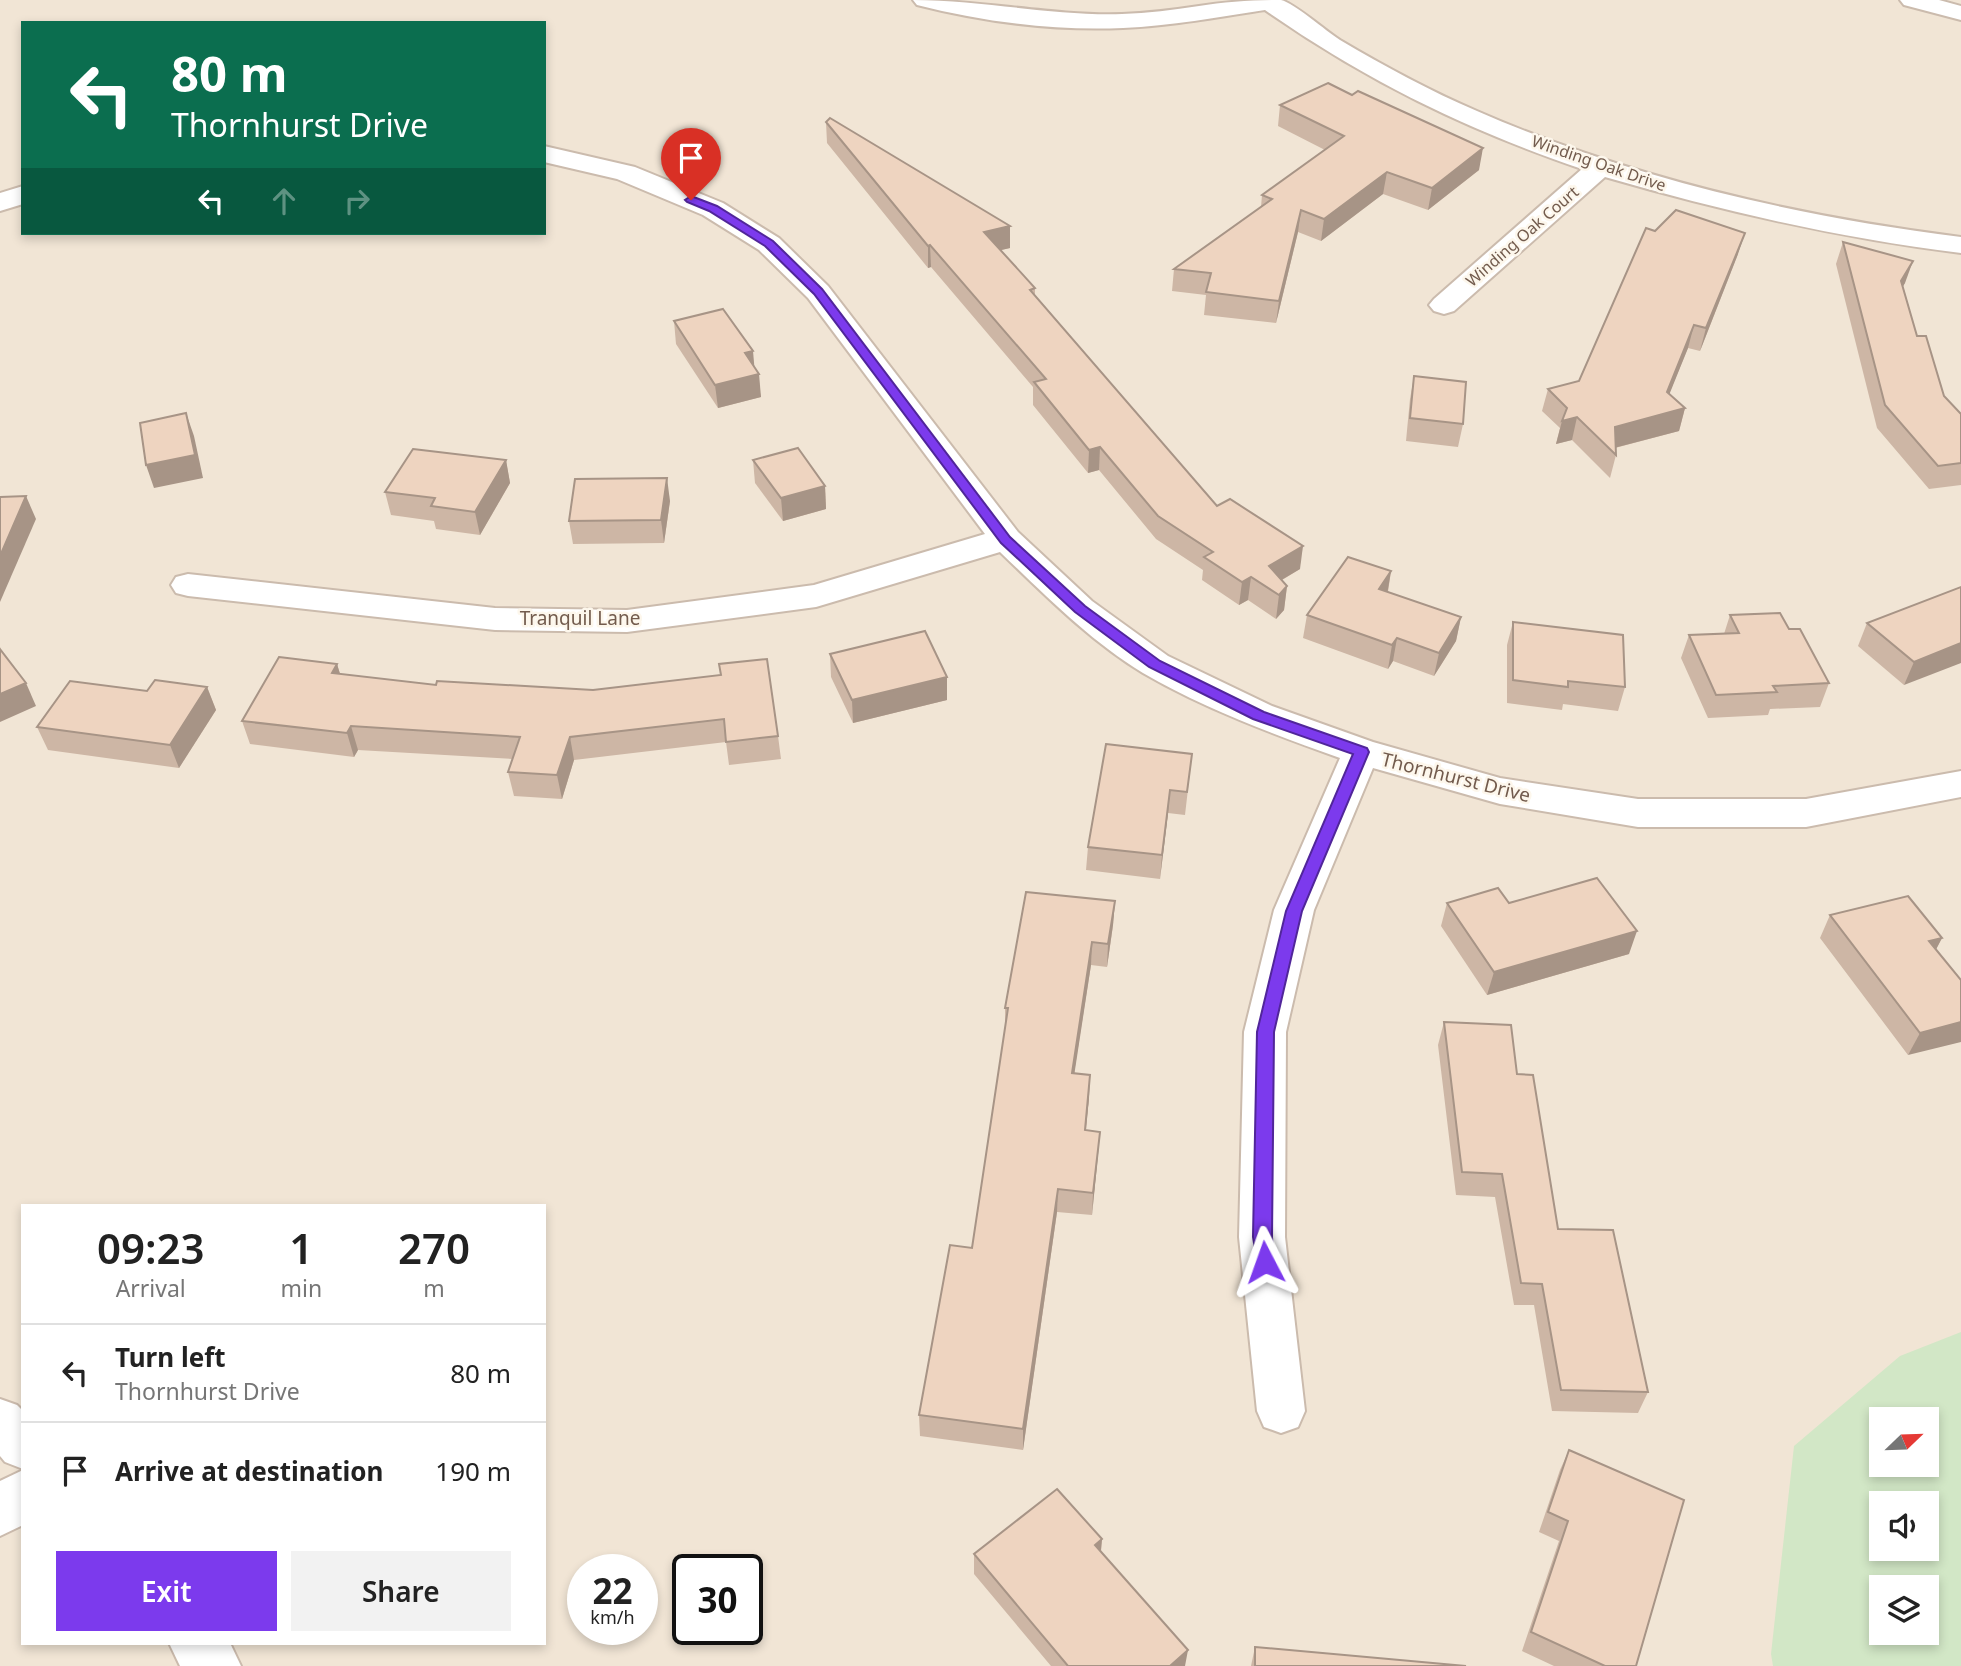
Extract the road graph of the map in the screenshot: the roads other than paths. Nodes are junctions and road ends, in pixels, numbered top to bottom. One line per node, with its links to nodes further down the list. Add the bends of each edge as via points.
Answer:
1 (925, 0): 3 (street, via 1052,20 1115,21)
2 (1912, 0): 4 (street)
3 (1268, 1): 6 (street, Winding Oak Drive, via 1389,78 1462,113)
4 (1961, 13)
5 (546, 154): 11 (street, Thornhurst Drive, via 625,173 713,209 769,244 818,292)
6 (1600, 167): 9 (street, Winding Oak Drive, via 1842,229); 10 (street, Winding Oak Court)
7 (21, 195): 8 (street)
8 (0, 203)
9 (1961, 245)
10 (1444, 305)
11 (1006, 540): 12 (street, Tranquil Lane, via 816,596 627,621 495,619); 13 (street, Thornhurst Drive, via 1080,609 1155,664 1259,715)
12 (188, 585)
13 (1361, 752): 14 (street, Thornhurst Drive, via 1500,792 1638,813 1806,813); 15 (street, via 1294,911 1265,1032 1262,1237)
14 (1954, 796)
15 (1281, 1411)
16 (0, 1421): 17 (street)
17 (21, 1444)
18 (21, 1495): 19 (street)
19 (0, 1512)
20 (197, 1645): 21 (street)
21 (214, 1666)

